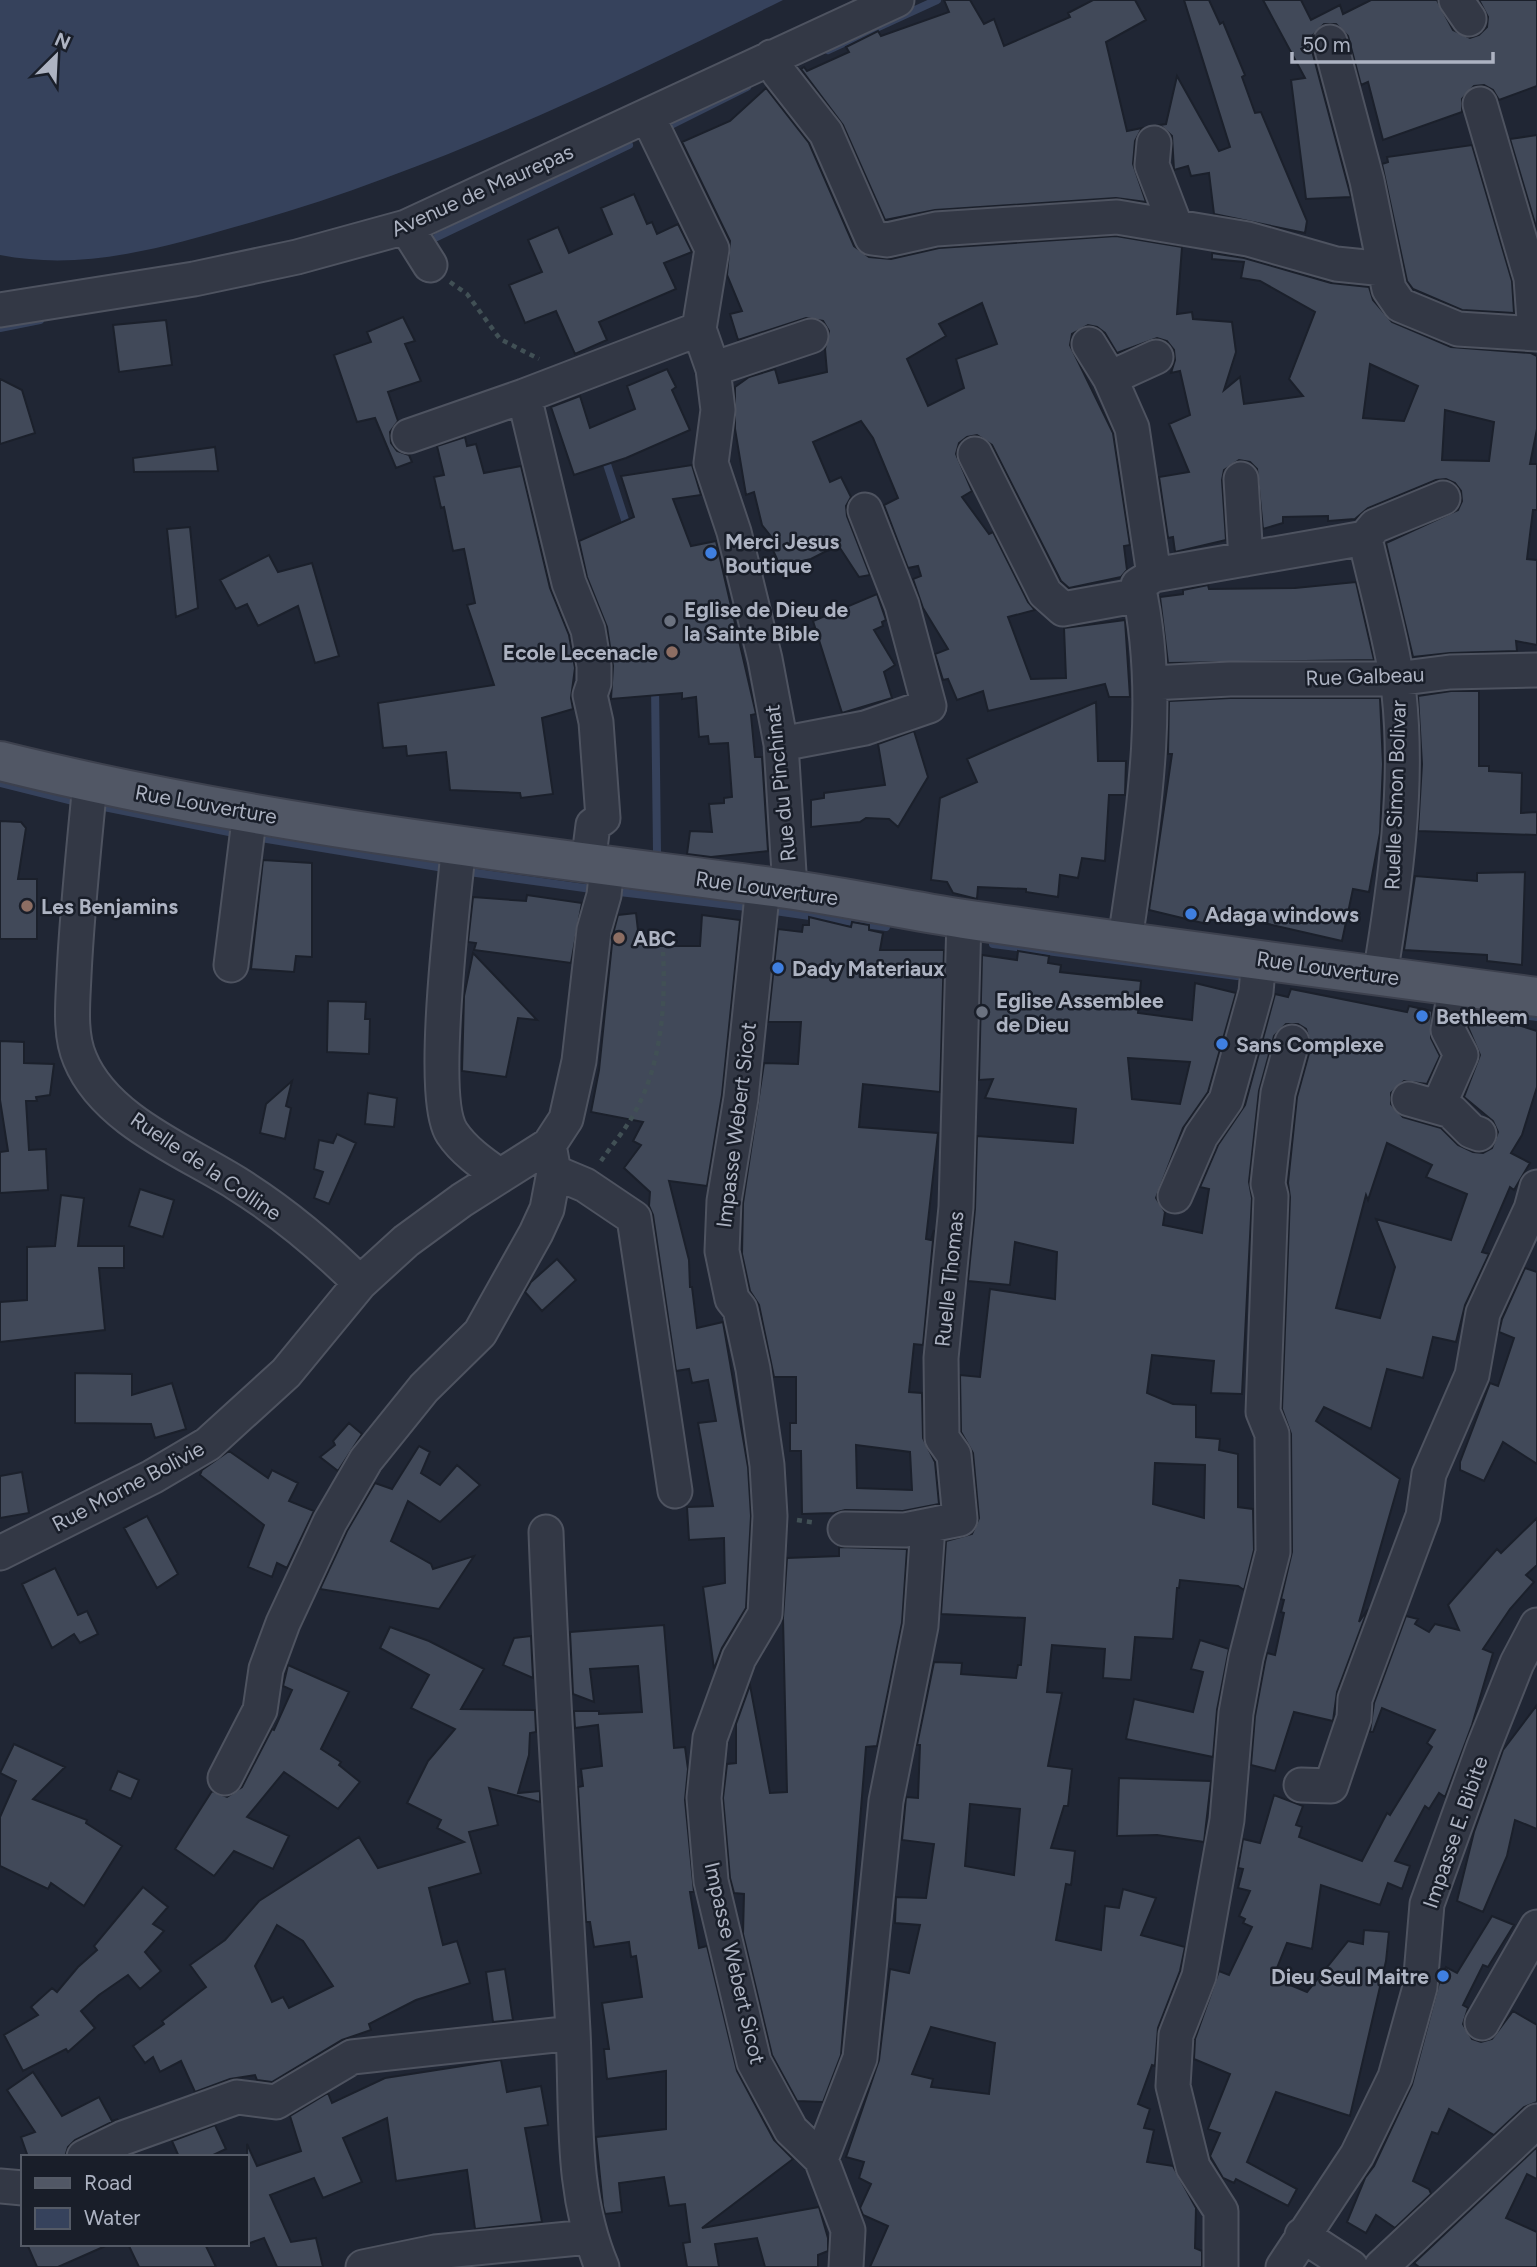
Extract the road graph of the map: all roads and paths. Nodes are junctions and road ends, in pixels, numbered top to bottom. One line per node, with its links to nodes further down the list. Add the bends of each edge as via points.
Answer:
1 (897, 0): 3 (street, Avenue de Maurepas)
2 (1330, 41): 10 (street)
3 (775, 66): 5 (street, Avenue de Maurepas); 7 (street, via 826,133 872,238 1089,217)
4 (1480, 104): 13 (street, via 1531,278)
5 (648, 117): 8 (street, Avenue de Maurepas); 12 (street, Rue du Pinchinat, via 712,249)
6 (1154, 143): 7 (street, via 1152,165)
7 (1175, 225): 10 (street, via 1248,239 1336,264)
8 (406, 227): 9 (street); 11 (street, Avenue de Maurepas, via 194,279)
9 (430, 265): 18 (path, via 467,294 500,338 561,367)
10 (1385, 269): 13 (street, via 1400,305 1423,316 1458,329)
11 (0, 310)
12 (699, 329): 17 (street, Rue du Pinchinat); 18 (street)
13 (1536, 334)
14 (811, 336): 17 (street)
15 (1089, 344): 19 (street)
16 (1156, 358): 19 (street)
17 (713, 369): 32 (street, Rue du Pinchinat, via 718,410 711,463 734,532)
18 (570, 376): 20 (street)
19 (1110, 379): 28 (street, via 1132,428)
20 (524, 396): 21 (street); 37 (street, via 594,666 590,695 603,818 593,825)
21 (409, 436)
22 (975, 454): 28 (street, via 1045,593 1063,610)
23 (1241, 479): 27 (street)
24 (1443, 498): 26 (street, via 1375,526)
25 (865, 510): 32 (street, via 902,605 929,706 865,728)
26 (1365, 538): 27 (street); 30 (street, Ruelle Simon Bolivar)
27 (1246, 559): 28 (street)
28 (1147, 585): 31 (street, via 1144,607)
29 (1537, 670): 30 (street, Rue Galbeau, via 1450,672)
30 (1396, 679): 31 (street, Rue Galbeau); 44 (street, Ruelle Simon Bolivar, via 1400,774 1397,876)
31 (1151, 683): 40 (street, via 1143,813)
32 (781, 744): 38 (street, Rue du Pinchinat)
33 (0, 761): 34 (main road, Rue Louverture)
34 (89, 798): 35 (main road, Rue Louverture); 54 (street, Ruelle de la Colline, via 76,916 72,1018 80,1059 104,1096 156,1137 236,1182 324,1247)
35 (248, 828): 36 (main road, Rue Louverture); 43 (street)
36 (457, 861): 37 (main road, Rue Louverture); 50 (street, via 442,1041 442,1108 451,1132)
37 (601, 878): 38 (main road, Rue Louverture); 49 (street, via 579,1061)
38 (769, 899): 39 (main road, Rue Louverture); 56 (street, Impasse Webert Sicot, via 724,1201 722,1251 753,1369)
39 (964, 919): 40 (main road, Rue Louverture); 57 (street, Ruelle Thomas, via 956,1207 941,1358 942,1438 954,1455 960,1519)
40 (1125, 940): 42 (main road, Rue Louverture)
41 (663, 952): 51 (path, via 665,982 653,1069 635,1111)
42 (1259, 958): 44 (main road, Rue Louverture); 53 (street, via 1256,992 1226,1100 1201,1136)
43 (230, 965)
44 (1380, 975): 45 (main road, Rue Louverture)
45 (1456, 986): 46 (main road, Rue Louverture); 48 (street, via 1448,1030 1461,1055 1424,1102 1451,1111)
46 (1537, 997)
47 (1292, 1042): 76 (street, via 1278,1093 1268,1184 1264,1412 1272,1434 1273,1552 1244,1669 1227,1820 1199,1976 1176,2035 1173,2086 1193,2167 1221,2211)
48 (1479, 1133)
49 (552, 1159): 50 (street); 51 (street); 62 (street, via 547,1209 480,1333 424,1388 366,1460 330,1522 283,1623 266,1669 260,1710)
50 (500, 1177): 54 (street, via 406,1241)
51 (585, 1185): 55 (street, via 634,1219)
52 (1537, 1187): 63 (street, via 1483,1313 1472,1375 1429,1474 1423,1516 1355,1699 1354,1718 1331,1786)
53 (1175, 1196)
54 (360, 1283): 60 (street, Rue Morne Bolivie, via 286,1373 208,1444)
55 (675, 1491)
56 (770, 1516): 58 (path); 69 (street, Impasse Webert Sicot, via 765,1614 739,1658 710,1738 705,1811 711,1881 754,2062 791,2130)
57 (928, 1525): 58 (street, Ruelle Thomas, via 905,1530); 69 (street, via 921,1626 886,1801 860,2058)
58 (845, 1529)
59 (546, 1532): 66 (street)
60 (0, 1553)
61 (1537, 1625): 72 (street, Impasse E. Bibite, via 1484,1746 1427,1904 1420,1987 1395,2077 1357,2155)
62 (225, 1778)
63 (1301, 1785)
64 (1537, 1927): 65 (street)
65 (1482, 2023)
66 (573, 2033): 68 (street, via 352,2057 276,2102 237,2097); 73 (street, via 576,2159)
67 (1537, 2121): 79 (street)
68 (88, 2155)
69 (821, 2160): 75 (street, via 848,2230)
70 (0, 2186): 71 (street)
71 (21, 2188)
72 (1302, 2235): 77 (street, Impasse E. Bibite); 78 (street)
73 (596, 2252): 74 (street, via 435,2252)
74 (363, 2267)
75 (846, 2267)
76 (1221, 2267)
77 (1283, 2267)
78 (1351, 2267)
79 (1381, 2267)

